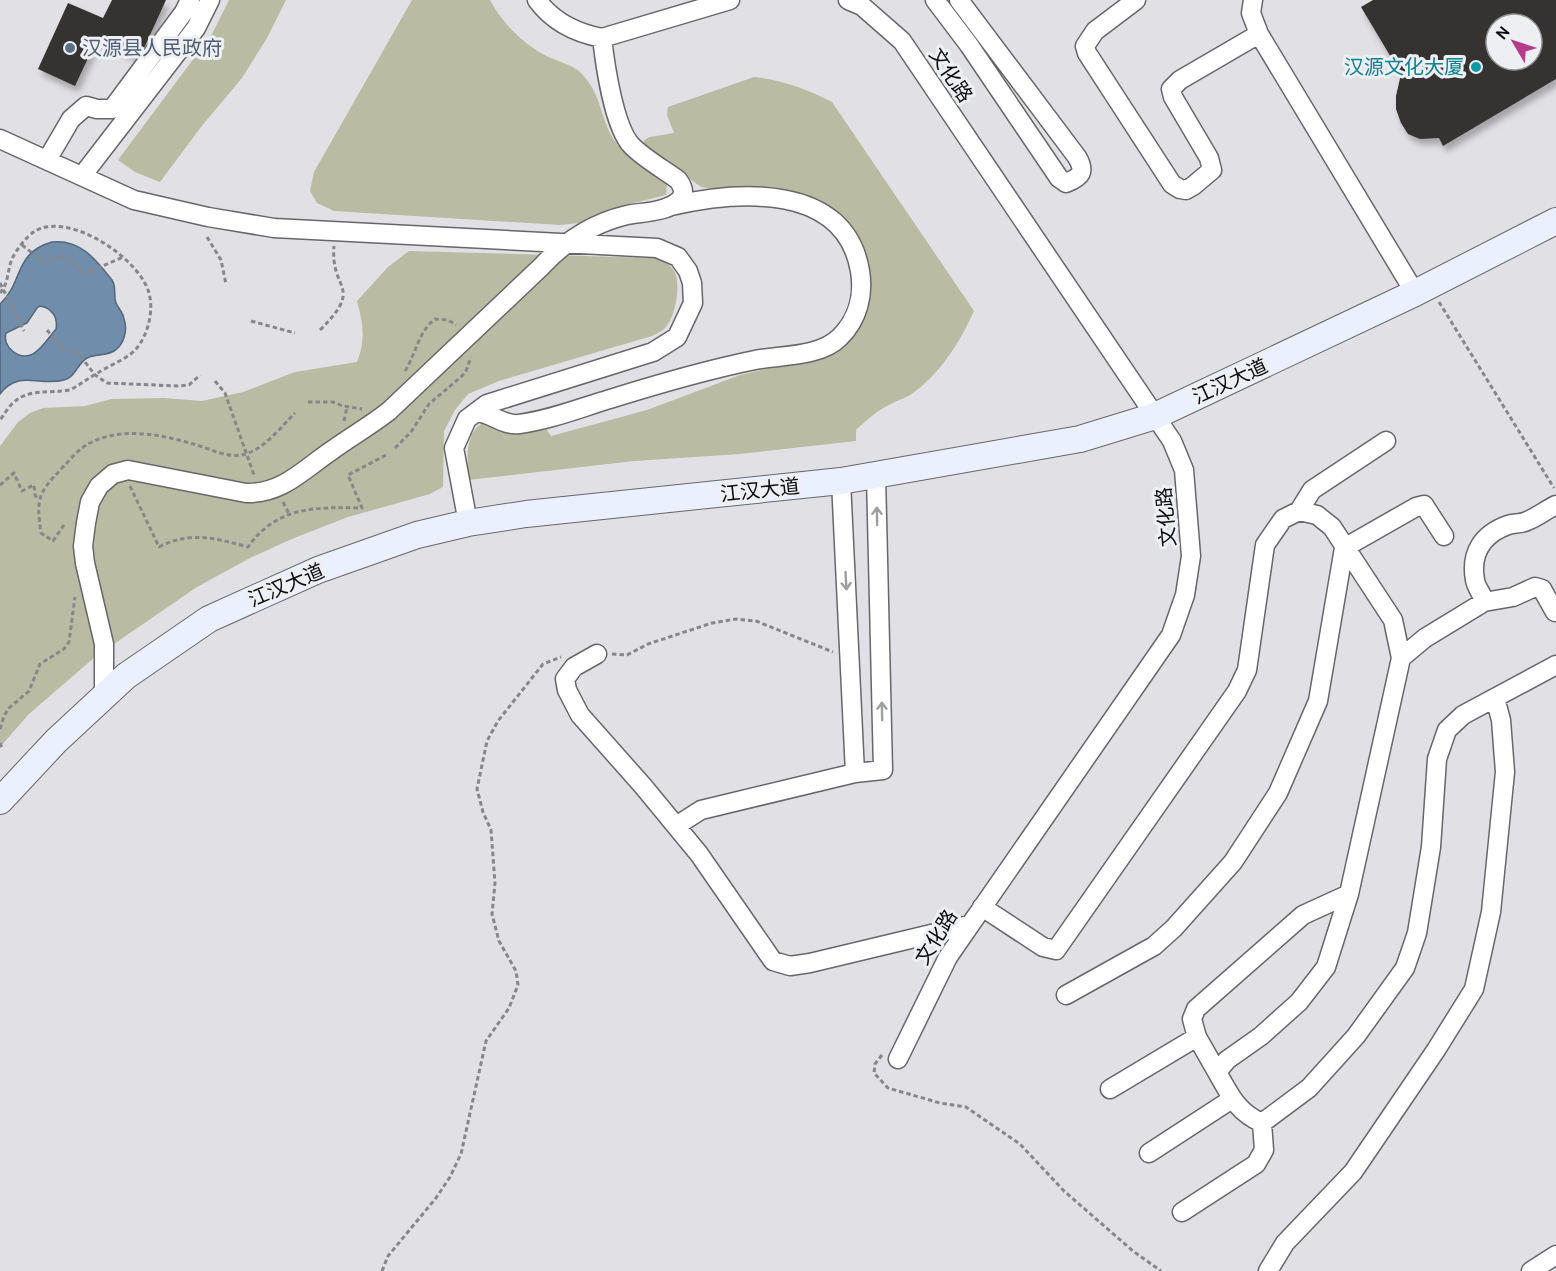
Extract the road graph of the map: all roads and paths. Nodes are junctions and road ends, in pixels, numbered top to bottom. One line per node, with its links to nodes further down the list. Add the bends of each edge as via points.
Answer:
1 (190, 0): 14 (street, via 112,109 86,106 71,119)
2 (210, 0): 15 (street, via 191,34)
3 (537, 0): 12 (street, via 558,21)
4 (730, 0): 12 (street)
5 (848, 0): 10 (street, 文化路)
6 (935, 0): 7 (street, via 1059,178 1069,182 1081,173 1077,157)
7 (959, 0)
8 (1136, 0): 11 (street, via 1095,31 1085,46 1153,156 1172,184 1180,189 1193,186 1212,170 1171,89)
9 (1252, 0): 11 (street, via 1251,13)
10 (873, 5): 41 (street, 文化路, via 902,41)
11 (1259, 34): 25 (street)
12 (602, 38): 16 (street, via 616,110 626,136 631,145 684,188 679,202)
13 (0, 139): 14 (street)
14 (47, 160): 15 (street)
15 (82, 176): 19 (street, via 134,200 274,228)
16 (669, 207): 19 (street, via 592,226); 40 (street, via 725,197 759,196 809,206 825,214 843,230 858,261 862,285 859,308 850,324 824,350 700,373 541,420 510,425)
17 (1556, 221): 25 (main road, 江汉大道)
18 (207, 237): 24 (path, via 221,260)
19 (565, 243): 40 (street, via 657,248 678,257 690,277 693,303 677,337 653,352 510,395); 46 (street, via 389,411 285,485 258,494 246,493)
20 (22, 245): 22 (path, via 34,231 66,227 85,232); 22 (path, via 44,262 65,256 84,274); 26 (path, via 12,259)
21 (334, 246): 30 (path, via 335,269 345,295 338,311)
22 (123, 256): 34 (path, via 148,291 152,309 149,322 135,350)
23 (0, 283): 26 (path)
24 (226, 284)
25 (1422, 289): 41 (main road, 江汉大道); 51 (path)
26 (2, 291): 31 (path)
27 (251, 321): 32 (path)
28 (459, 326): 36 (path, via 435,319 429,324)
29 (46, 330): 34 (path, via 63,350 78,353)
30 (320, 330)
31 (24, 331)
32 (295, 333)
33 (472, 350): 44 (path, via 462,376 429,404)
34 (95, 375): 35 (path, via 107,383 178,386 189,385); 42 (path, via 70,390 29,392 11,405)
35 (200, 375)
36 (401, 377)
37 (215, 381): 50 (path, via 225,393)
38 (308, 402): 39 (path, via 333,402 356,409)
39 (370, 403)
40 (477, 412): 57 (street, via 467,419 454,448)
41 (1155, 416): 47 (main road, 江汉大道, via 1080,439); 74 (street, 文化路, via 1172,441 1184,470 1191,556 1182,605 1171,635)
42 (0, 420)
43 (1386, 441): 55 (street, via 1312,490)
44 (395, 448)
45 (388, 454): 56 (path, via 348,475 362,508)
46 (123, 471): 56 (path, via 159,547 174,539 201,537 248,548); 67 (street, via 99,486 90,502 83,546 104,644)
47 (876, 475): 48 (main road, 江汉大道); 70 (street, one-way to 47, via 883,770)
48 (841, 481): 57 (main road, 江汉大道); 65 (street, one-way to 65)
49 (0, 485): 53 (path, via 14,473 22,491 34,485)
50 (257, 485)
51 (1556, 492)
52 (280, 496): 56 (path)
53 (38, 499)
54 (1556, 505): 61 (street, via 1528,521 1489,534 1481,542 1474,570)
55 (1299, 512): 59 (street, via 1317,515 1332,527); 74 (street, via 1283,519 1265,545 1247,670 1237,691 1056,950 1043,947)
56 (289, 514)
57 (468, 523): 67 (main road, 江汉大道, via 417,535 318,570 209,619 126,676)
58 (1444, 536): 59 (street, via 1424,506)
59 (1344, 548): 64 (street, via 1393,620); 76 (street, via 1318,701 1278,793 1233,862 1174,928 1154,946)
60 (75, 592): 69 (path, via 69,642 40,664 29,691 9,708)
61 (1484, 602): 62 (street, via 1513,597 1535,587 1542,590); 64 (street, via 1425,638)
62 (1555, 612)
63 (597, 654): 65 (path, via 627,655 648,644 736,619 756,621); 72 (street, via 574,667 565,679 567,690 580,715); 86 (path, via 568,654 543,664 486,741 477,789 491,831 495,883 492,914 518,984 509,1008 486,1041 461,1154 436,1198 388,1256)
64 (1401, 658): 73 (street)
65 (849, 659): 70 (street)
66 (1556, 665): 68 (street)
67 (104, 697): 71 (main road, 江汉大道)
68 (1495, 698): 82 (street, via 1463,715 1447,730 1437,759 1427,868 1417,933 1405,968 1356,1036 1309,1088); 88 (street, via 1505,772 1491,912 1474,989 1353,1172 1285,1243)
69 (0, 729)
70 (855, 773): 72 (street, via 701,810)
71 (0, 801)
72 (676, 826): 75 (street, via 773,961 790,966 810,963)
73 (1349, 894): 77 (street, via 1303,915 1196,1009 1192,1019); 79 (street, via 1326,967 1299,1002)
74 (982, 907): 75 (street, 文化路)
75 (969, 926): 78 (street, 文化路, via 948,957)
76 (1066, 995)
77 (1197, 1037): 79 (street); 80 (street)
78 (898, 1059): 87 (path, via 882,1055 875,1064 874,1073 888,1088 966,1107 1020,1144 1064,1191)
79 (1217, 1072): 81 (street)
80 (1110, 1089)
81 (1232, 1099): 82 (street, via 1246,1116); 83 (street)
82 (1262, 1123): 84 (street, via 1264,1150 1256,1164)
83 (1149, 1153)
84 (1182, 1212)
85 (1556, 1256): 89 (street)
86 (382, 1271)
87 (1161, 1271)
88 (1268, 1271)
89 (1531, 1271)

